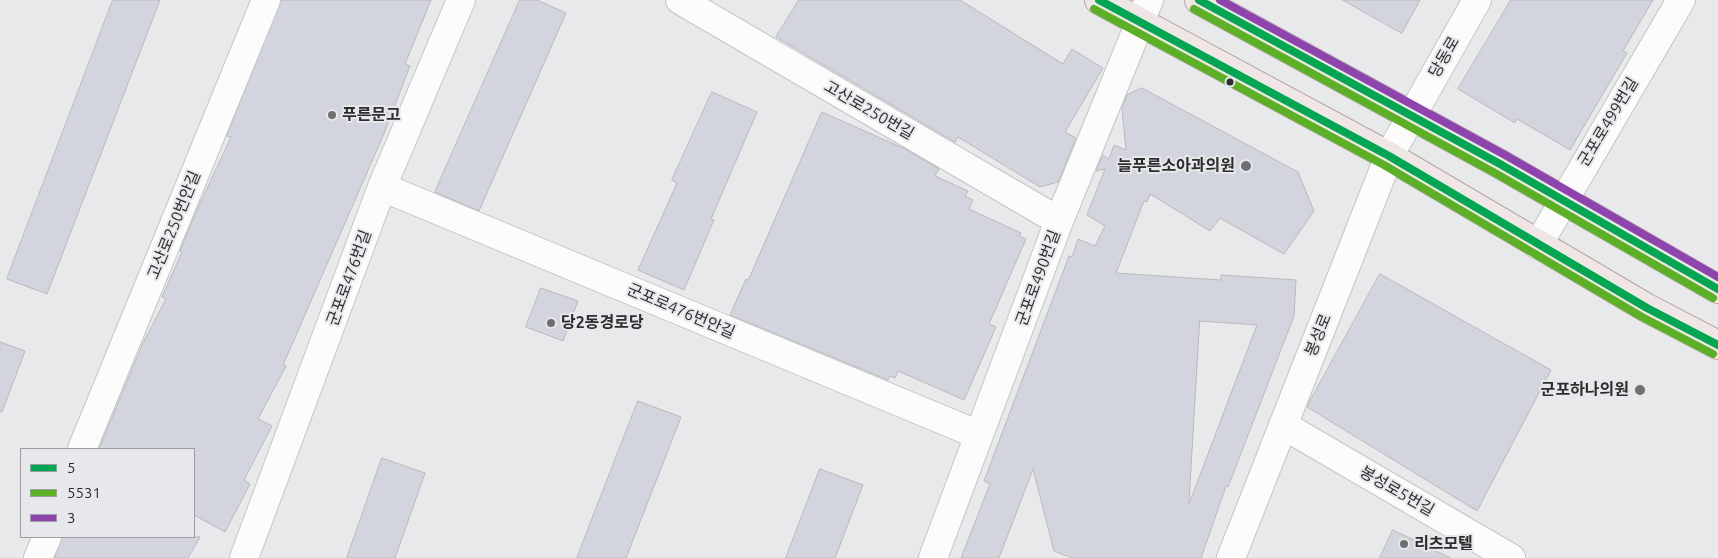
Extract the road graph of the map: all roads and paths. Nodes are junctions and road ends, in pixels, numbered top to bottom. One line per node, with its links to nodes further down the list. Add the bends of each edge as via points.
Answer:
1 (266, 0): 19 (street, 고산로250번안길)
2 (461, 0): 11 (street, 군포로476번길)
3 (680, 0): 13 (street, 고산로250번길)
4 (1099, 0): 8 (main road)
5 (1199, 0): 9 (main road)
6 (1477, 0): 9 (street, 당동로)
7 (1681, 0): 12 (street, 군포로499번길)
8 (1144, 11): 10 (main road); 13 (street, 군포로490번길)
9 (1411, 116): 10 (street, 봉성로); 12 (main road)
10 (1389, 156): 14 (main road); 17 (street, 봉성로)
11 (382, 187): 18 (street, 군포로476번안길); 22 (street, 군포로476번길)
12 (1563, 200): 14 (street, 군포로499번길); 15 (main road)
13 (1059, 221): 18 (street, 군포로490번길)
14 (1538, 245): 16 (main road)
15 (1718, 289)
16 (1718, 345)
17 (1283, 425): 24 (street, 봉성로); 25 (street, 봉성로5번길)
18 (979, 435): 23 (street, 군포로490번길)
19 (82, 448)
20 (46, 538): 21 (street)
21 (38, 558)
22 (244, 558)
23 (933, 558)
24 (1231, 558)
25 (1511, 558)

